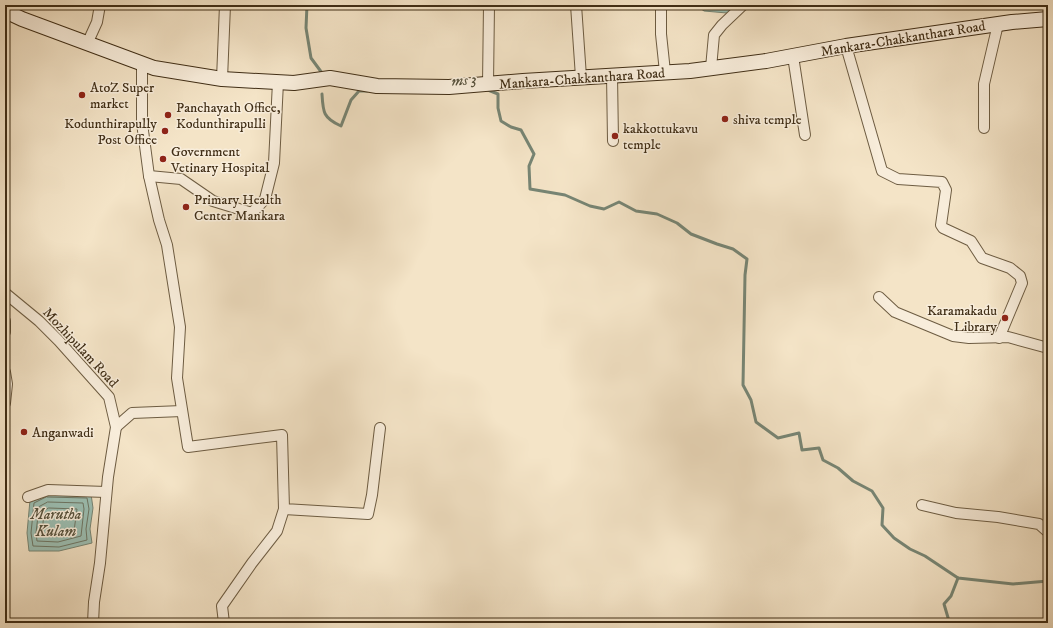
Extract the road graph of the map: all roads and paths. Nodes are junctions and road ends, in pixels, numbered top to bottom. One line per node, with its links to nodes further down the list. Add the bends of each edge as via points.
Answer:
1 (100, 5): 10 (street, via 97,22)
2 (225, 5): 18 (street)
3 (489, 5): 20 (street)
4 (576, 5): 17 (street)
5 (661, 5): 15 (street)
6 (743, 5): 14 (street, via 714,36)
7 (5, 11): 10 (main road, Mankara-Chakkanthara Road)
8 (1048, 19): 9 (main road, Mankara-Chakkanthara Road)
9 (998, 24): 11 (main road, Mankara-Chakkanthara Road); 21 (street, via 984,84)
10 (88, 44): 13 (main road, Mankara-Chakkanthara Road)
11 (846, 46): 12 (main road, Mankara-Chakkanthara Road); 29 (street, via 882,171 898,179 942,182 946,190 941,224 943,228 972,241 982,258 1010,268 1020,276 1022,283)
12 (793, 56): 14 (main road, Mankara-Chakkanthara Road); 22 (street)
13 (142, 64): 18 (main road, Mankara-Chakkanthara Road); 24 (street, via 142,123)
14 (711, 68): 15 (main road, Mankara-Chakkanthara Road)
15 (665, 72): 16 (main road, Mankara-Chakkanthara Road)
16 (612, 75): 17 (main road, Mankara-Chakkanthara Road); 23 (street)
17 (581, 77): 20 (main road, Mankara-Chakkanthara Road)
18 (222, 79): 19 (main road, Mankara-Chakkanthara Road)
19 (278, 82): 20 (main road, Mankara-Chakkanthara Road, via 294,84 330,78 377,86 449,87); 24 (street, via 274,163 265,199 252,212 213,201 181,179)
20 (488, 84)
21 (984, 128)
22 (805, 135)
23 (613, 141)
24 (149, 176): 33 (street, via 159,220 168,245 180,327 177,378)
25 (5, 293): 34 (street, Mozhipulam Road, via 59,341 109,397)
26 (880, 297): 29 (street, via 895,312 953,336)
27 (5, 321): 28 (street)
28 (5, 332)
29 (999, 338): 30 (street, via 1008,337)
30 (1048, 348)
31 (5, 372): 32 (street)
32 (5, 403)
33 (182, 411): 34 (street, via 132,413); 39 (street, via 188,447 282,435)
34 (116, 427): 36 (street, Mozhipulam Road)
35 (380, 428): 39 (street, via 368,514)
36 (106, 492): 37 (street, via 48,490); 41 (street, Mozhipulam Road)
37 (28, 497)
38 (922, 505): 40 (street, via 956,513 1040,524)
39 (284, 509): 42 (street, via 277,531 222,606)
40 (1048, 532)
41 (93, 623)
42 (224, 623)

